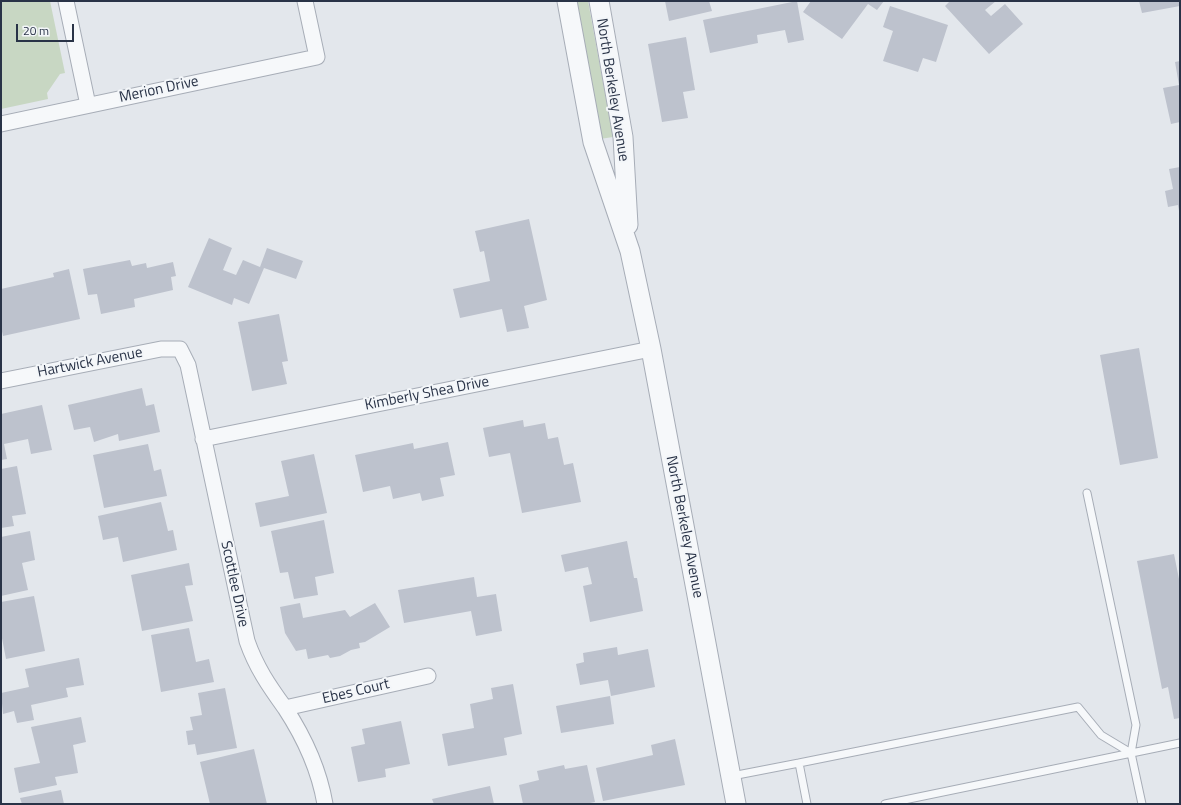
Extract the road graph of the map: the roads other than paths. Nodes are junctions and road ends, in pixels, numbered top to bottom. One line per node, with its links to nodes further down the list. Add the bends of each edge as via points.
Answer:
1 (66, 1): 5 (street)
2 (306, 1): 5 (street, Merion Drive, via 317,57)
3 (567, 1): 7 (street, North Berkeley Avenue, via 593,142)
4 (599, 1): 7 (street, North Berkeley Avenue, via 623,137)
5 (88, 105): 6 (street, Merion Drive)
6 (1, 124)
7 (630, 251): 9 (street, North Berkeley Avenue)
8 (180, 349): 10 (street, Hartwick Avenue, via 161,349); 11 (street, Scottlee Drive, via 188,365)
9 (651, 349): 11 (street, Kimberly Shea Drive); 18 (street, North Berkeley Avenue)
10 (1, 381)
11 (203, 439): 14 (street, Scottlee Drive, via 247,641 261,674)
12 (1087, 493): 16 (lane, via 1136,725)
13 (428, 676): 14 (street, Ebes Court)
14 (285, 708): 19 (street, Scottlee Drive, via 314,761)
15 (1180, 743): 16 (lane)
16 (1132, 753): 17 (lane, via 1101,735 1078,707); 22 (lane); 23 (lane)
17 (799, 763): 18 (lane); 21 (lane)
18 (731, 776): 20 (street, North Berkeley Avenue)
19 (325, 804)
20 (736, 804)
21 (807, 804)
22 (885, 804)
23 (1142, 804)

